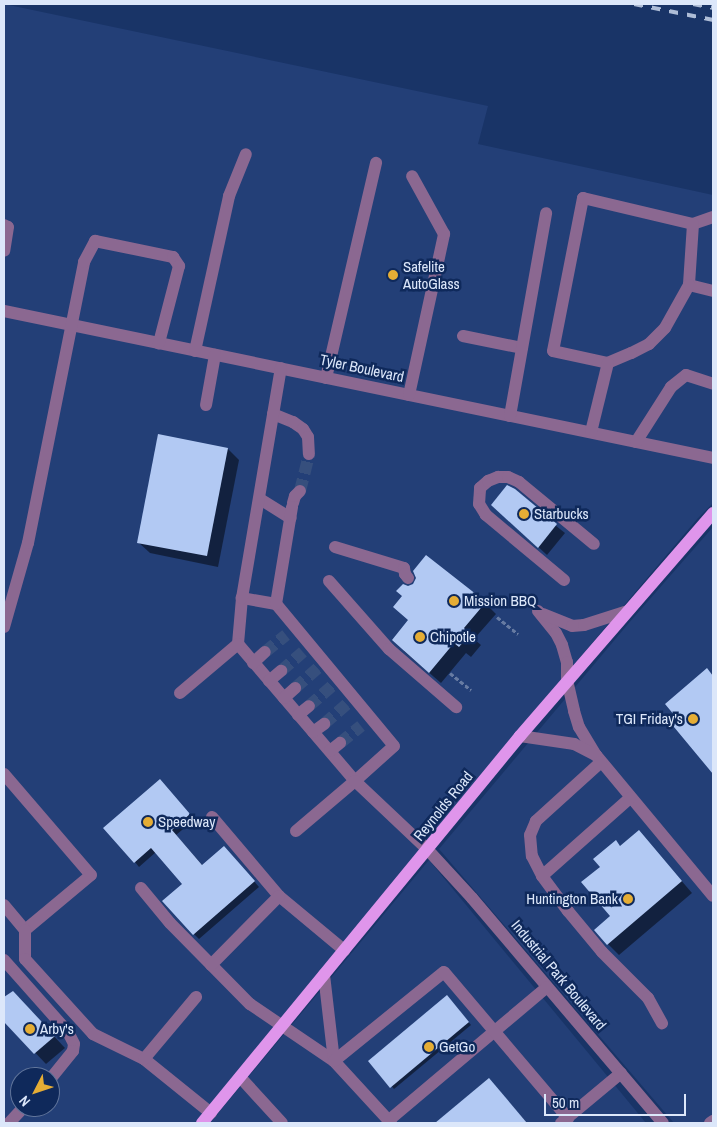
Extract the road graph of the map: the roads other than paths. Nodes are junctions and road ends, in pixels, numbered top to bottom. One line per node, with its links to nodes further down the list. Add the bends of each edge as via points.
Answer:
1 (246, 154): 16 (street, via 229,196)
2 (376, 163): 20 (street)
3 (412, 176): 22 (street, via 444,234)
4 (546, 212): 15 (street)
5 (713, 217): 6 (street)
6 (693, 224): 9 (street); 18 (street, via 583,198 553,351)
7 (6, 226): 8 (street)
8 (4, 251)
9 (689, 285): 10 (street); 18 (street, via 664,328 649,344)
10 (713, 291)
11 (4, 311): 12 (street, Tyler Boulevard)
12 (73, 325): 14 (street, Tyler Boulevard); 14 (street, via 84,262 95,240 173,257 179,266); 42 (street, via 28,544)
13 (463, 336): 15 (street)
14 (159, 343): 16 (street, Tyler Boulevard)
15 (522, 348): 25 (street)
16 (195, 351): 17 (street, Tyler Boulevard)
17 (216, 355): 19 (street, Tyler Boulevard); 23 (street)
18 (608, 363): 26 (street)
19 (281, 368): 20 (street, Tyler Boulevard); 24 (street)
20 (326, 378): 22 (street, Tyler Boulevard)
21 (713, 384): 27 (street, via 686,375 671,387)
22 (409, 395): 25 (street, Tyler Boulevard)
23 (206, 405)
24 (273, 414): 28 (street, via 303,429 308,437); 31 (street)
25 (510, 416): 26 (street, Tyler Boulevard)
26 (590, 432): 27 (street, Tyler Boulevard)
27 (636, 442): 29 (street, Tyler Boulevard)
28 (309, 454)
29 (713, 458)
30 (300, 491): 32 (street, via 294,496)
31 (260, 499): 32 (street); 39 (street)
32 (292, 509): 40 (street)
33 (713, 513): 41 (main road, Reynolds Road)
34 (594, 544): 37 (street, via 519,482 498,477 480,488 479,504 486,515)
35 (335, 547): 36 (street, via 404,568)
36 (408, 578)
37 (564, 580)
38 (329, 581): 53 (street, via 389,649)
39 (242, 598): 40 (street); 43 (street)
40 (276, 604): 62 (street, via 291,631 365,722 394,746)
41 (628, 611): 47 (main road, Reynolds Road); 47 (street, via 572,626 538,611 562,646 567,662)
42 (4, 627)
43 (238, 644): 45 (street, Industrial Park Boulevard); 50 (street)
44 (265, 652): 45 (street)
45 (253, 663): 48 (street, Industrial Park Boulevard)
46 (281, 670): 48 (street)
47 (567, 680): 57 (main road, Reynolds Road); 60 (street, via 579,727)
48 (269, 681): 51 (street, Industrial Park Boulevard)
49 (295, 688): 51 (street)
50 (180, 693)
51 (284, 698): 54 (street, Industrial Park Boulevard)
52 (309, 706): 54 (street)
53 (456, 707)
54 (298, 715): 56 (street, Industrial Park Boulevard)
55 (324, 724): 56 (street)
56 (313, 732): 59 (street, Industrial Park Boulevard)
57 (520, 736): 60 (street, via 574,744); 66 (main road, Reynolds Road)
58 (340, 743): 59 (street)
59 (330, 751): 62 (street, Industrial Park Boulevard)
60 (599, 759): 63 (street); 67 (street, via 536,820 529,845)
61 (4, 774): 72 (street, via 91,875)
62 (355, 781): 65 (street); 66 (street, Industrial Park Boulevard)
63 (630, 798): 67 (street); 70 (street)
64 (212, 817): 69 (street)
65 (296, 831)
66 (428, 850): 73 (main road, Reynolds Road); 77 (street, Industrial Park Boulevard)
67 (542, 876): 79 (street, via 602,952 648,998)
68 (141, 888): 75 (street)
69 (278, 896): 73 (street); 75 (street)
70 (713, 896)
71 (4, 905): 72 (street)
72 (25, 930): 82 (street, via 25,958 93,1034)
73 (344, 950): 76 (main road, Reynolds Road)
74 (4, 960): 84 (street, via 68,1032 74,1044 73,1051)
75 (211, 966): 80 (street, via 250,1004)
76 (324, 975): 80 (main road, Reynolds Road); 83 (street)
77 (547, 987): 81 (street); 85 (street, Industrial Park Boulevard)
78 (196, 997): 82 (street)
79 (662, 1023)
80 (283, 1025): 83 (street); 86 (main road, Reynolds Road)
81 (494, 1032): 83 (street, via 444,972); 89 (street); 90 (street)
82 (144, 1059): 87 (street)
83 (334, 1061): 90 (street)
84 (60, 1067)
85 (620, 1073): 89 (street); 93 (street, Industrial Park Boulevard)
86 (240, 1077): 87 (main road, Reynolds Road); 92 (street)
87 (211, 1113): 91 (main road, Reynolds Road)
88 (713, 1120): 94 (street)
89 (565, 1121)
90 (390, 1122)
91 (202, 1123)
92 (282, 1123)
93 (663, 1123)
94 (710, 1123)

